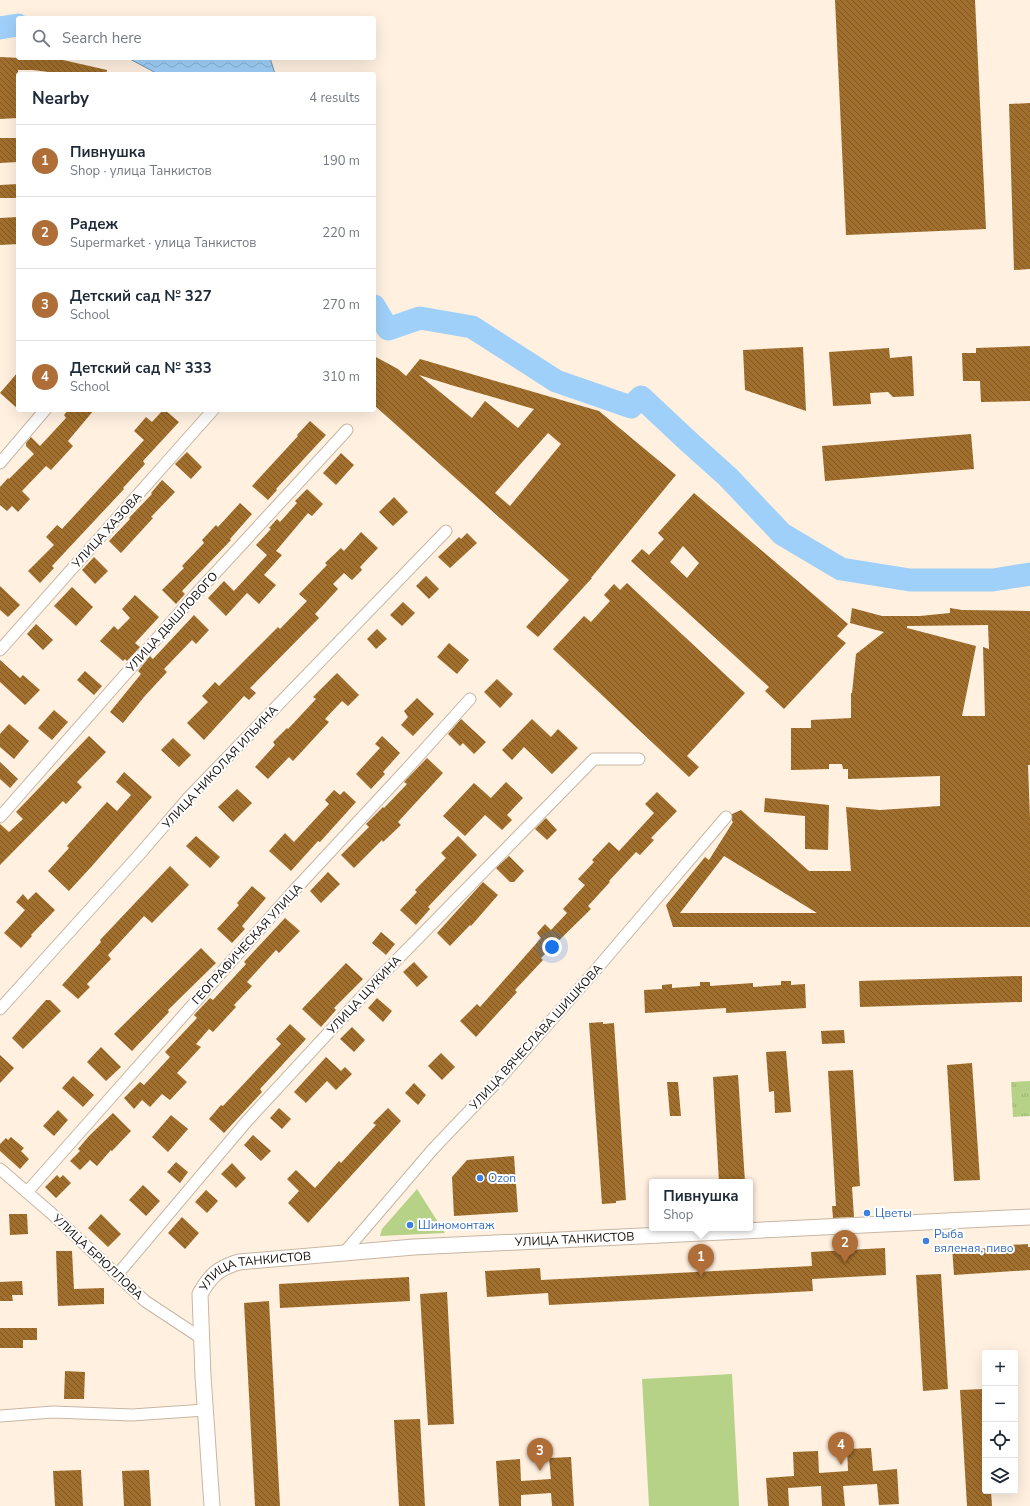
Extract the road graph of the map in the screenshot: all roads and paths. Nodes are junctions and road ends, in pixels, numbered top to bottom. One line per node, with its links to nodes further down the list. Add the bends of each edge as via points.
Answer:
1 (43, 412): 4 (street)
2 (211, 412): 6 (street, УЛИЦА ХАЗОВА)
3 (347, 430): 9 (street, УЛИЦА ДЫШЛОВОГО, via 195,595)
4 (0, 463)
5 (446, 531): 11 (street, УЛИЦА НИКОЛАЯ ИЛЬИНА, via 189,797)
6 (0, 650)
7 (470, 699): 13 (street, ГЕОГРАФИЧЕСКАЯ УЛИЦА, via 290,895)
8 (639, 759): 18 (street, УЛИЦА ЩУКИНА, via 594,759 380,977 247,1121)
9 (0, 817)
10 (726, 817): 17 (street, УЛИЦА ВЯЧЕСЛАВА ШИШКОВА, via 594,972 494,1085 433,1149)
11 (0, 1009)
12 (0, 1170): 13 (street, УЛИЦА БРЮЛЛОВА)
13 (27, 1192): 18 (street, УЛИЦА БРЮЛЛОВА)
14 (1030, 1217): 15 (main road, УЛИЦА ТАНКИСТОВ)
15 (753, 1230)
16 (740, 1231): 17 (main road, УЛИЦА ТАНКИСТОВ, via 429,1246)
17 (343, 1254): 19 (main road, УЛИЦА ТАНКИСТОВ, via 226,1265 207,1282 200,1294)
18 (117, 1275): 19 (street, УЛИЦА БРЮЛЛОВА, via 145,1300)
19 (201, 1338): 20 (main road, УЛИЦА ТАНКИСТОВ)
20 (205, 1410): 21 (street, via 132,1415 53,1412); 22 (main road, УЛИЦА ТАНКИСТОВ)
21 (0, 1416)
22 (212, 1506)

